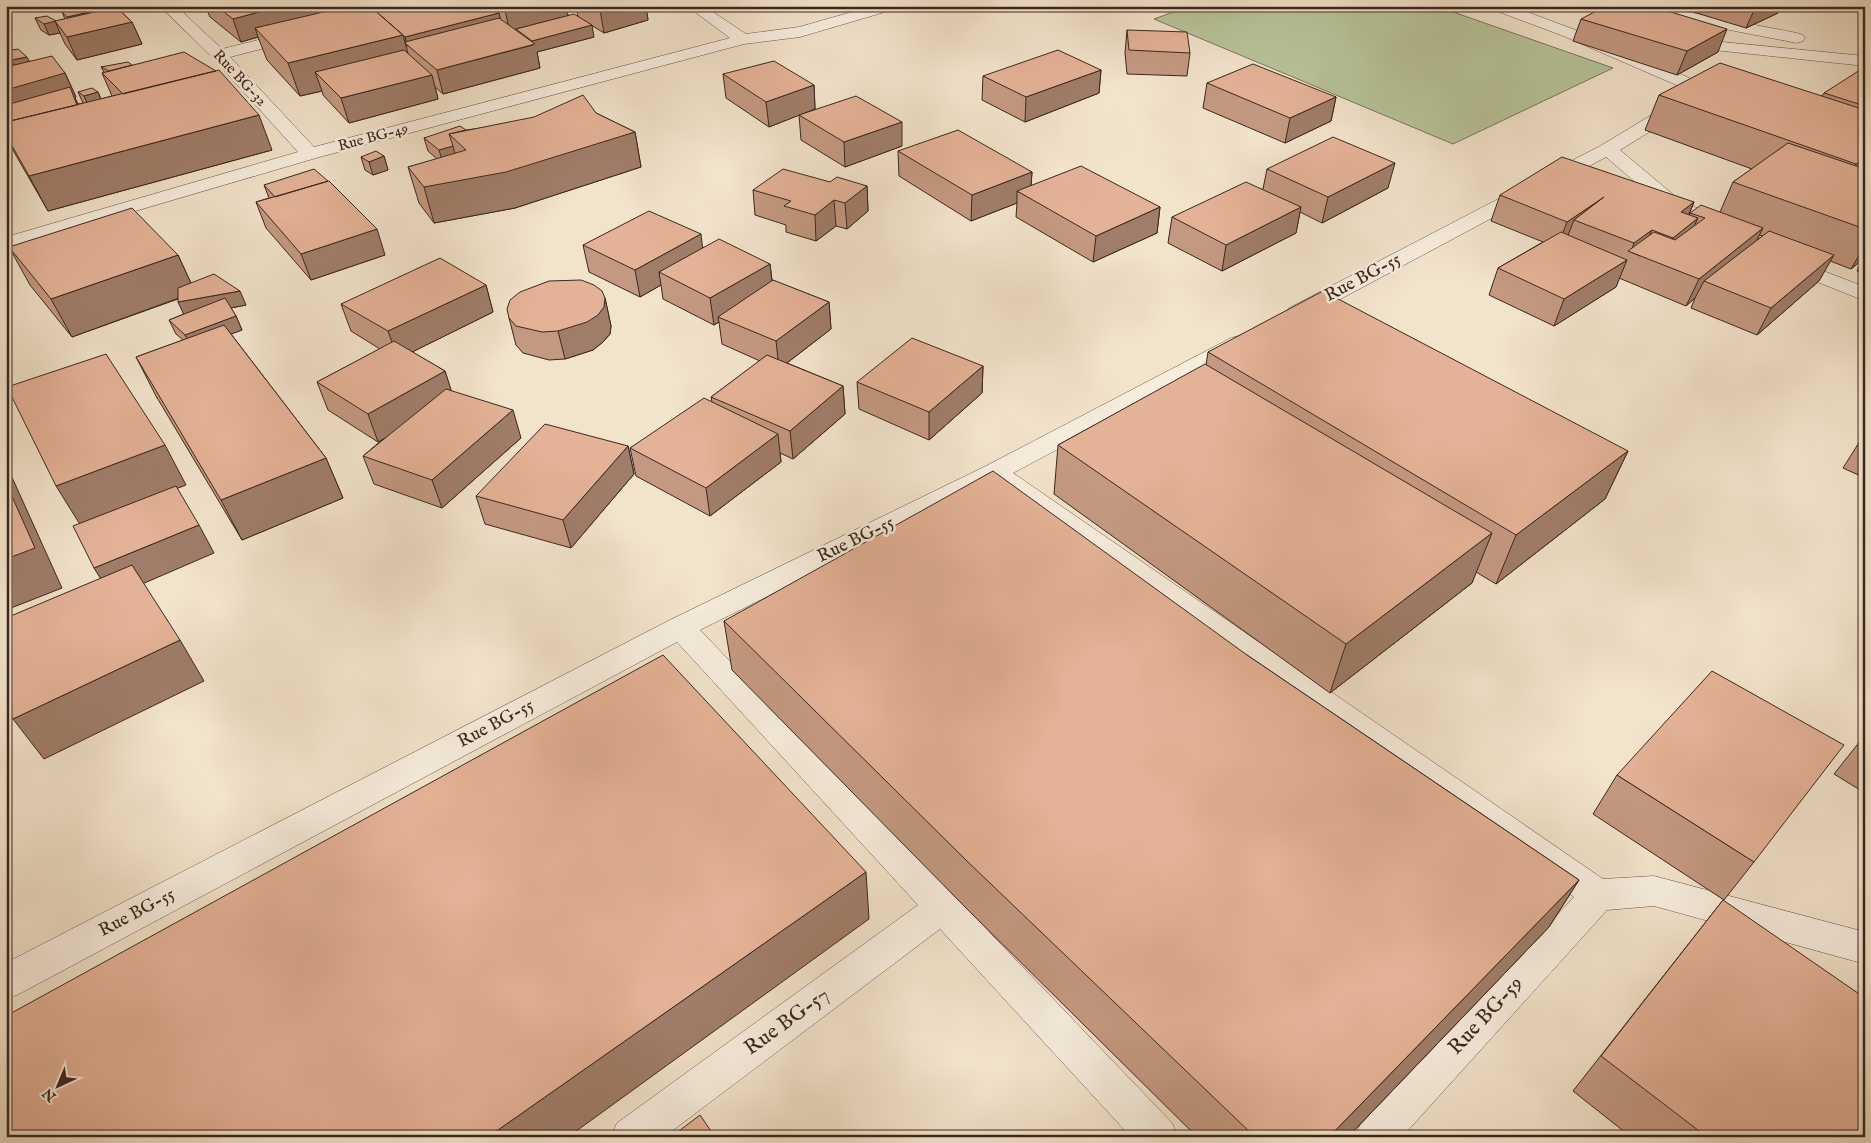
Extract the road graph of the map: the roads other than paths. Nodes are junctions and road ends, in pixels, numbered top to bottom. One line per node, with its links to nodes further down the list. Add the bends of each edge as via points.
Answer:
1 (167, 6): 12 (street, Rue BG-32)
2 (694, 6): 9 (street)
3 (890, 6): 9 (street, Rue BG-49, via 800,32)
4 (1496, 6): 7 (street)
5 (1631, 6): 11 (street)
6 (315, 30): 12 (street)
7 (1567, 32): 8 (street); 14 (street)
8 (1616, 37)
9 (743, 39): 17 (street, Rue BG-49)
10 (1666, 42): 13 (street)
11 (1865, 50)
12 (220, 54): 17 (street, Rue BG-32)
13 (1865, 60)
14 (1703, 91): 15 (street); 16 (street, Rue BG-55)
15 (1730, 100)
16 (1608, 149): 18 (street, Rue BG-55); 21 (street)
17 (310, 154): 23 (street, Rue BG-49)
18 (1547, 181): 19 (street); 26 (street, Rue BG-55)
19 (1576, 184)
20 (1633, 193): 21 (street)
21 (1669, 200): 22 (street)
22 (1744, 241)
23 (6, 243)
24 (1766, 253): 25 (street)
25 (1865, 295)
26 (995, 472): 27 (street, Rue BG-55); 28 (street)
27 (680, 626): 29 (street); 31 (street, Rue BG-55)
28 (1598, 895): 30 (street, via 1654,891); 34 (street, Rue BG-59)
29 (943, 907): 32 (street, Rue BG-57); 33 (street)
30 (1865, 948)
31 (6, 982)
32 (631, 1137)
33 (1158, 1137)
34 (1375, 1137)

